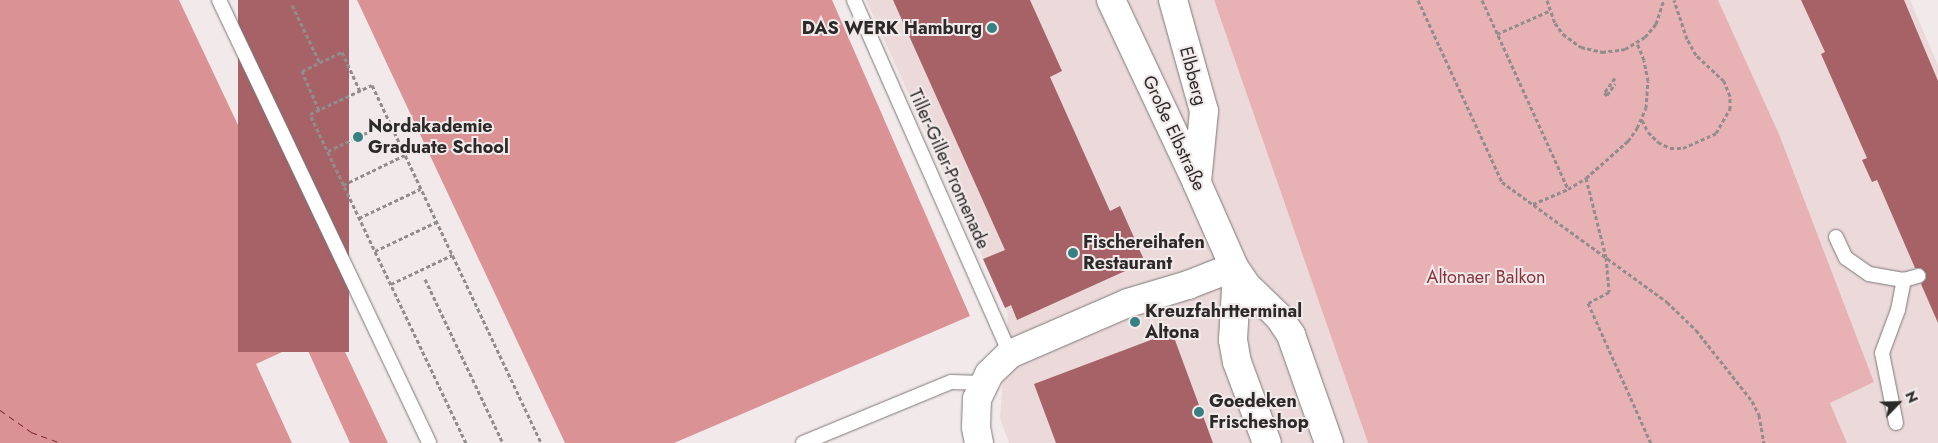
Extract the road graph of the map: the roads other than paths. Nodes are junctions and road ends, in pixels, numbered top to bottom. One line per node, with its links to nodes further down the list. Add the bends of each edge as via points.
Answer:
1 (219, 0): 13 (lane)
2 (854, 0): 10 (lane, Tiller-Giller-Promenade)
3 (1111, 0): 5 (street, Große Elbstraße)
4 (1173, 0): 5 (street, Elbberg, via 1204,111)
5 (1197, 183): 7 (street, Große Elbstraße)
6 (1836, 237): 9 (lane, via 1846,258 1869,274)
7 (1234, 267): 10 (street, via 1128,304); 16 (street, Große Elbstraße, via 1233,340 1237,362); 17 (street, Große Elbstraße, via 1291,335)
8 (1918, 276): 9 (lane)
9 (1904, 280): 12 (lane, via 1898,310 1882,353)
10 (1010, 354): 11 (street, via 999,362)
11 (983, 383): 14 (lane, via 950,382); 15 (street, via 975,412)
12 (1896, 423)
13 (429, 443)
14 (803, 443)
15 (980, 443)
16 (1267, 443)
17 (1329, 443)

